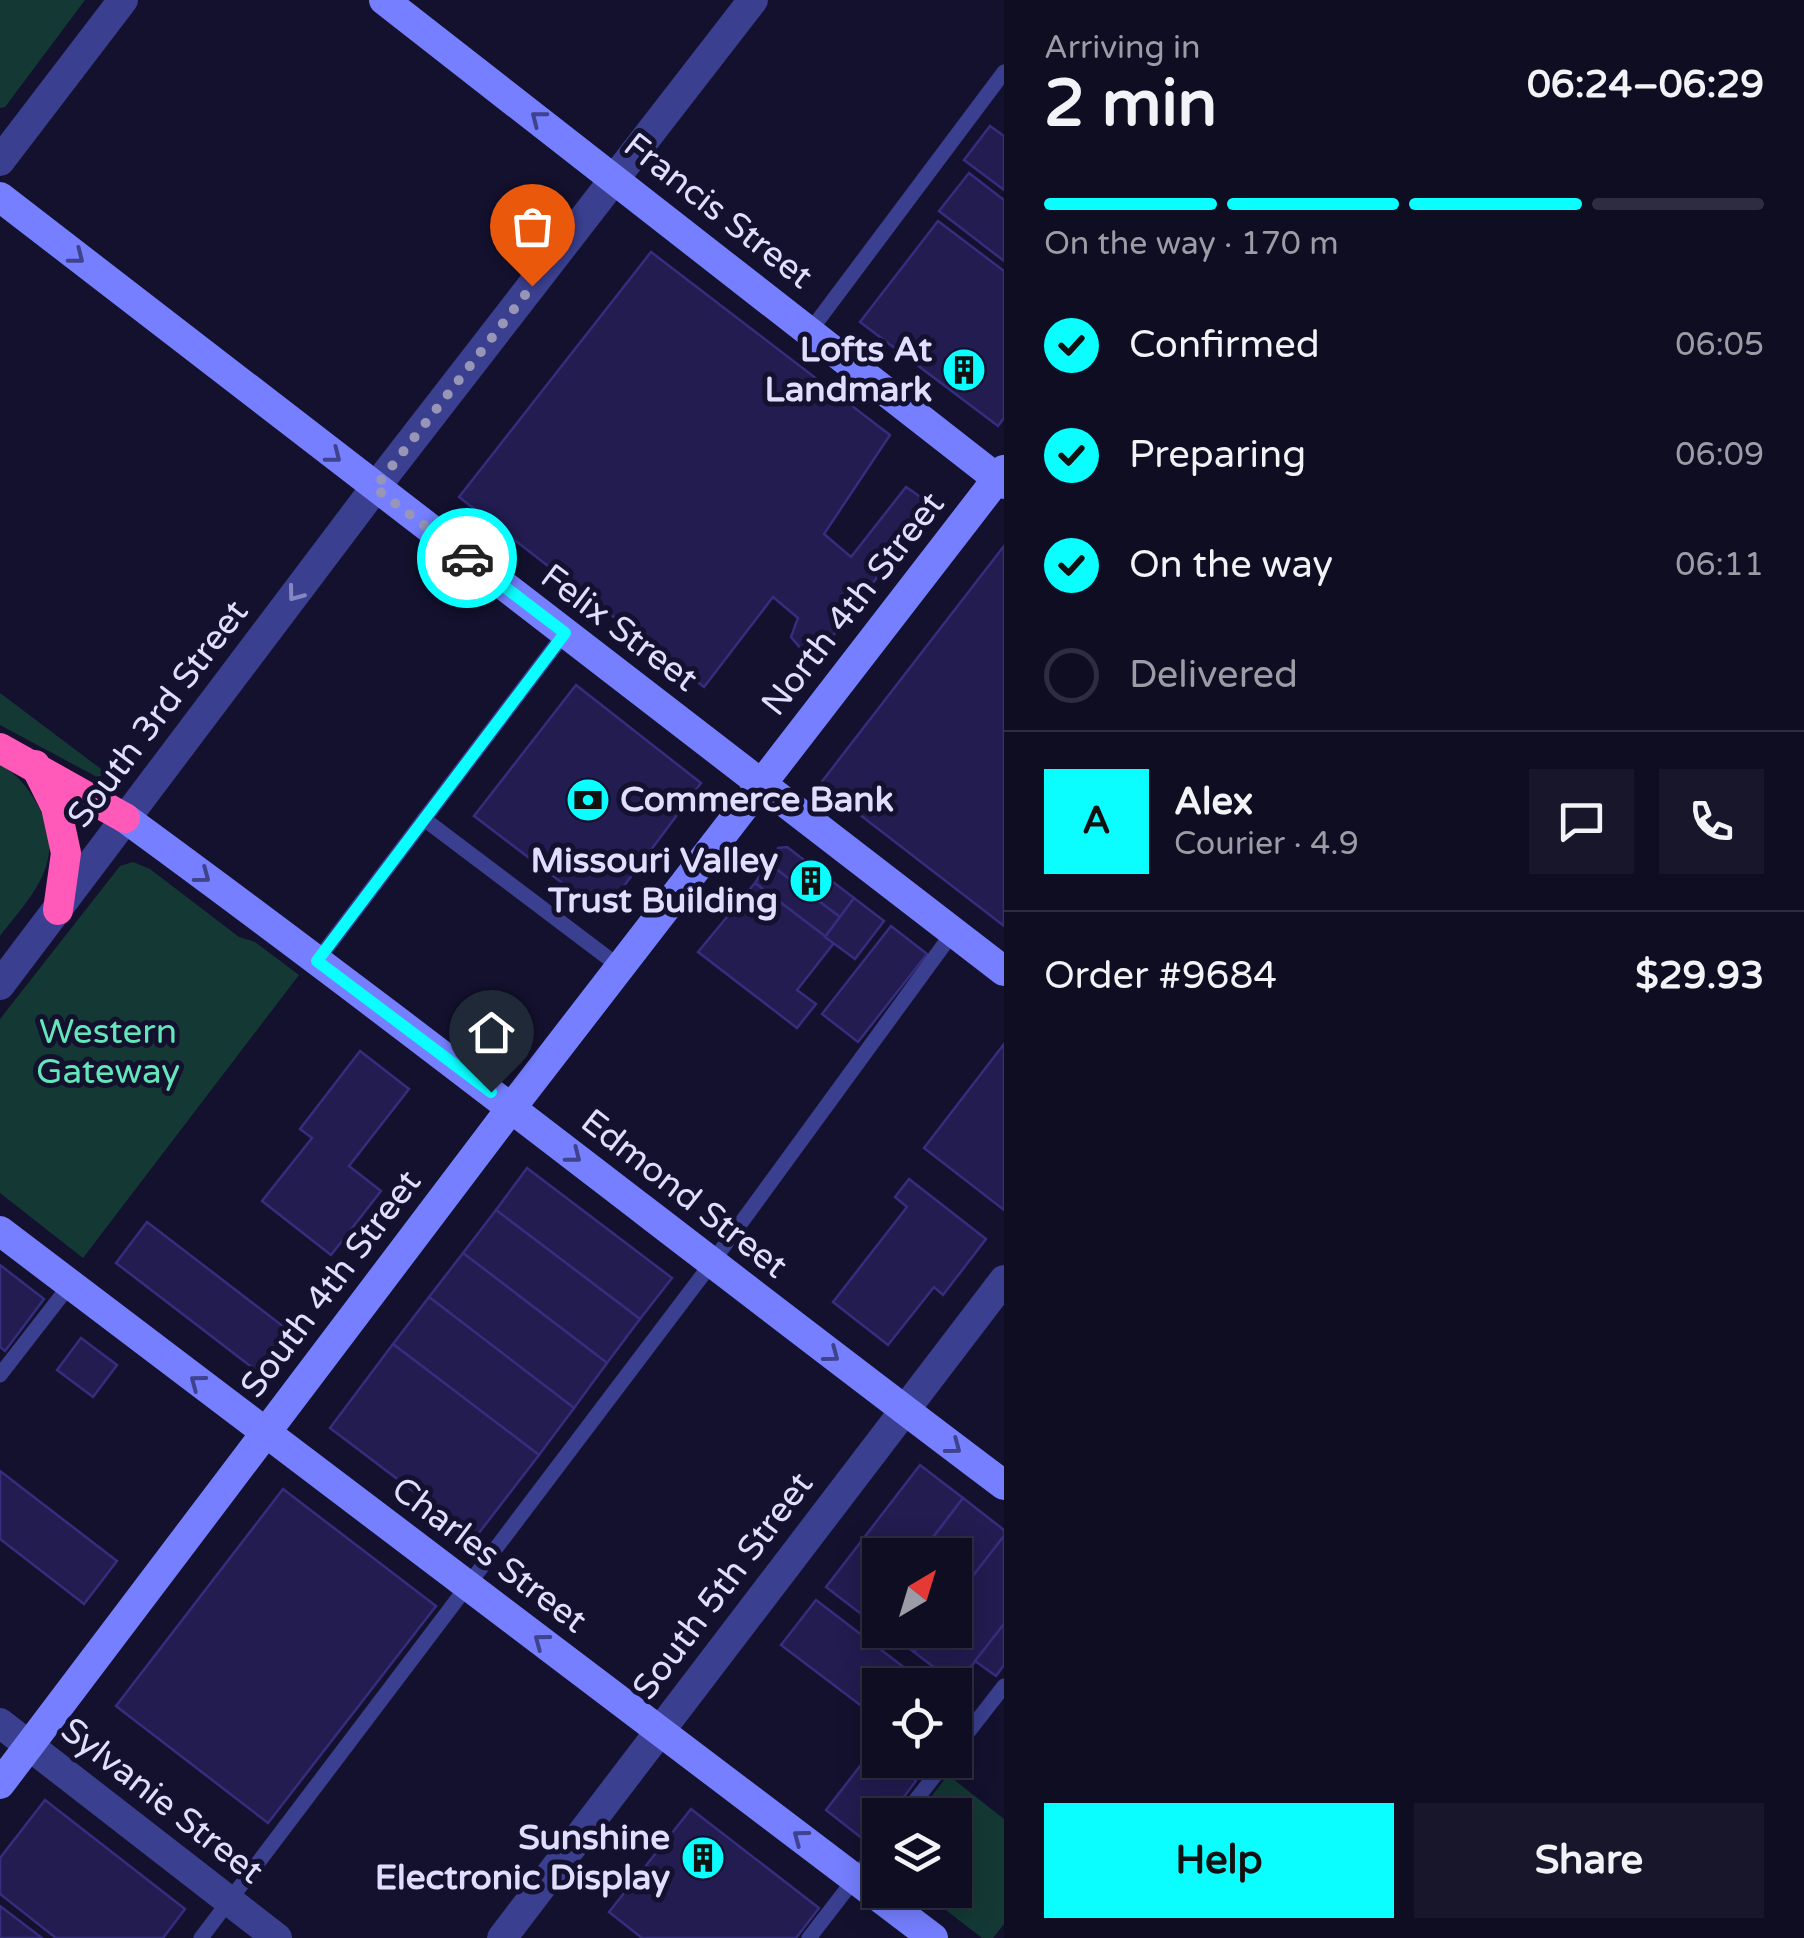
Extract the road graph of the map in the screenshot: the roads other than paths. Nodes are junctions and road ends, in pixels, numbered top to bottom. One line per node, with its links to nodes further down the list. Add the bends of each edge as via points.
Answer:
1 (123, 0): 5 (street)
2 (384, 0): 6 (main road, Francis Street, one-way to 2)
3 (752, 0): 6 (street, South 3rd Street)
4 (1004, 72): 8 (lane)
5 (0, 161)
6 (615, 178): 8 (main road, Francis Street); 10 (street, South 3rd Street)
7 (0, 197): 10 (main road, Felix Street, one-way to 10)
8 (810, 331): 9 (main road, Francis Street)
9 (1002, 477): 14 (main road, North 4th Street)
10 (375, 488): 11 (main road, Felix Street); 15 (street, South 3rd Street, one-way to 15)
11 (565, 633): 14 (main road, Felix Street); 16 (lane)
12 (0, 748): 13 (highway)
13 (34, 765): 15 (highway); 17 (highway, via 56,808 66,854)
14 (762, 784): 18 (main road, Felix Street); 20 (main road, South 4th Street)
15 (125, 818): 17 (street, South 3rd Street); 19 (main road, Edmond Street, one-way to 19)
16 (424, 819): 19 (lane); 20 (lane)
17 (58, 910): 22 (street, South 3rd Street)
18 (954, 932): 21 (main road, Felix Street); 25 (lane)
19 (317, 961): 23 (main road, Edmond Street)
20 (620, 967): 23 (main road, South 4th Street)
21 (1004, 971)
22 (0, 985)
23 (512, 1107): 25 (main road, Edmond Street, one-way to 25); 30 (main road, South 4th Street)
24 (0, 1231): 27 (main road, Charles Street)
25 (711, 1264): 29 (main road, Edmond Street, one-way to 29); 32 (lane)
26 (1004, 1280): 29 (street, South 5th Street)
27 (69, 1286): 28 (lane); 30 (main road, Charles Street, one-way to 27)
28 (0, 1375)
29 (905, 1410): 31 (main road, Edmond Street, one-way to 31); 36 (street, South 5th Street)
30 (265, 1432): 32 (main road, Charles Street); 37 (main road, South 4th Street)
31 (1004, 1485)
32 (467, 1585): 36 (main road, Charles Street, one-way to 32); 43 (lane)
33 (1004, 1686): 35 (lane)
34 (0, 1723): 37 (street, Sylvanie Street)
35 (972, 1727)
36 (660, 1730): 42 (main road, Charles Street, one-way to 36); 46 (street, South 5th Street)
37 (30, 1746): 39 (main road, South 4th Street); 43 (street, Sylvanie Street)
38 (933, 1778): 40 (lane)
39 (0, 1784)
40 (917, 1798)
41 (862, 1869): 42 (lane)
42 (855, 1878): 47 (lane); 48 (main road, Charles Street)
43 (229, 1901): 44 (lane); 45 (street, Sylvanie Street)
44 (200, 1938)
45 (277, 1938)
46 (502, 1938)
47 (809, 1938)
48 (933, 1938)

